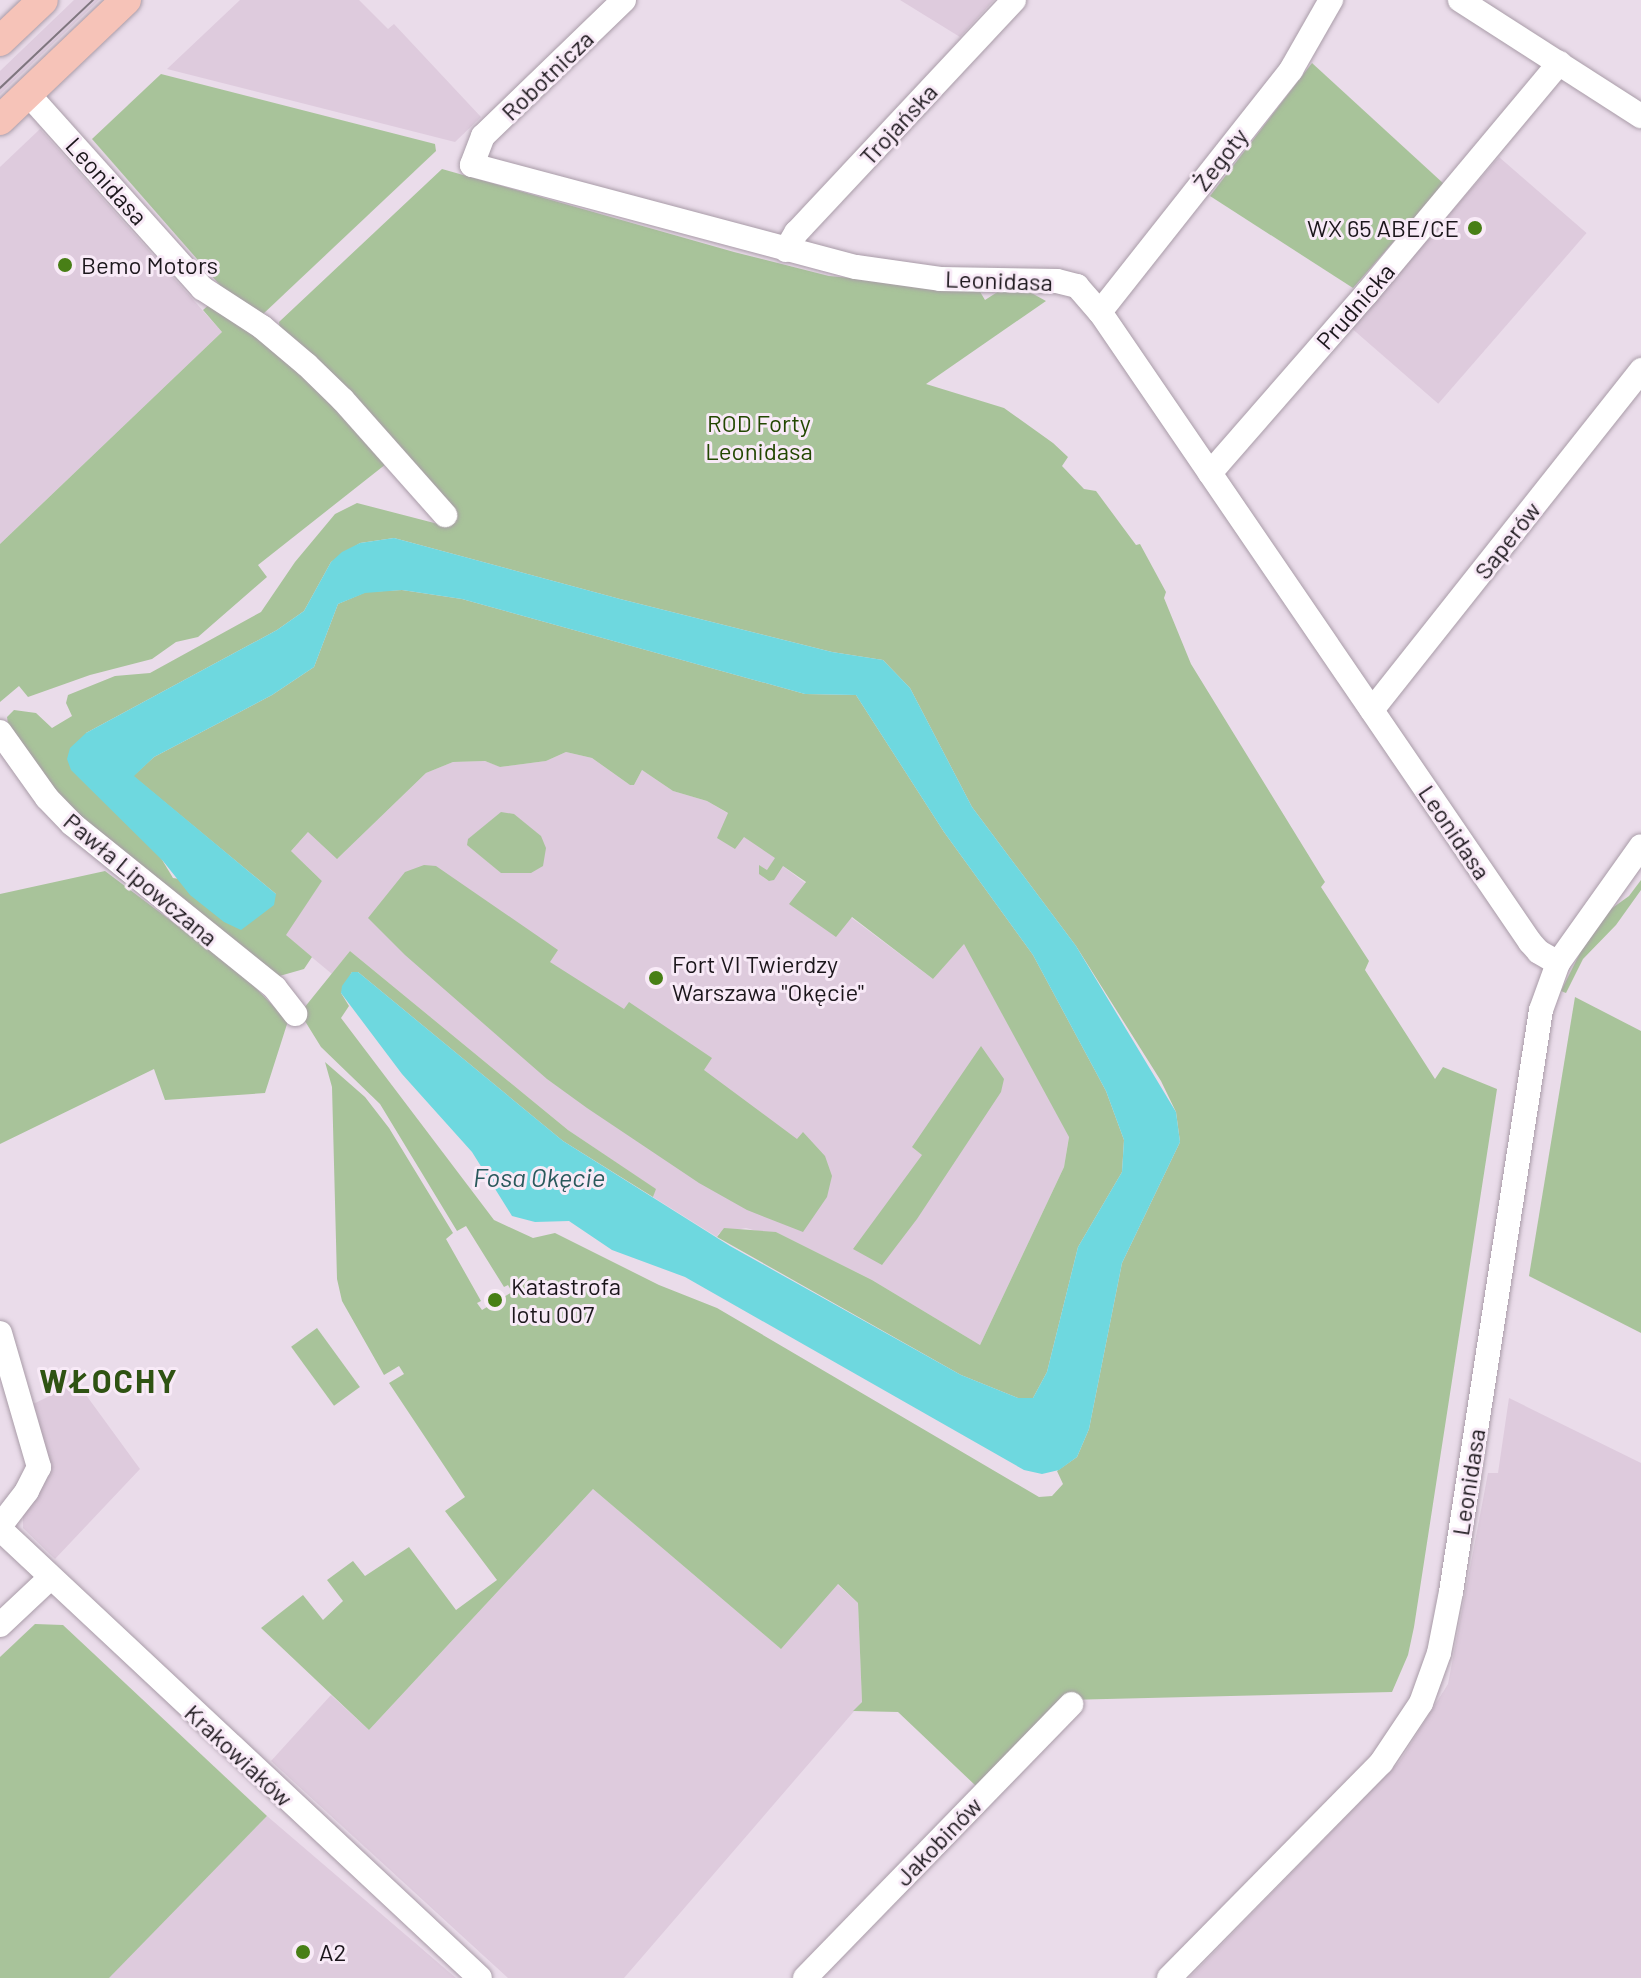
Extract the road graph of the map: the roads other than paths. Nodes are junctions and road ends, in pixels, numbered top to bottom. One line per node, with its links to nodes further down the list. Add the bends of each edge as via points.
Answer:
1 (43, 0): 7 (main road)
2 (126, 0): 9 (main road)
3 (624, 0): 12 (street, Robotnicza, via 483,136)
4 (1014, 0): 13 (street, Trojańska, via 796,233)
5 (1331, 0): 14 (street, Żegoty, via 1291,70)
6 (1460, 0): 8 (street)
7 (0, 41)
8 (1559, 63): 10 (street); 16 (street, Prudnicka)
9 (28, 94): 11 (main road); 17 (street, Leonidasa, via 202,288 262,327 343,400)
10 (1641, 116)
11 (0, 120)
12 (474, 153): 13 (street, Leonidasa, via 472,165)
13 (786, 250): 14 (street, Leonidasa, via 913,276 1071,284)
14 (1100, 312): 16 (street, Leonidasa)
15 (1641, 370): 18 (street, Saperów)
16 (1210, 473): 18 (street, Leonidasa)
17 (445, 515)
18 (1372, 710): 21 (street, Leonidasa, via 1533,947)
19 (0, 732): 22 (street, Pawła Lipowczana, via 72,824 275,988)
20 (1641, 846): 21 (street)
21 (1558, 963): 30 (street, Leonidasa, via 1541,1010 1531,1064 1452,1581 1428,1688 1381,1763)
22 (295, 1014)
23 (0, 1333): 24 (street, via 39,1467)
24 (0, 1527): 25 (street, Krakowiaków)
25 (50, 1578): 26 (street); 28 (street, Krakowiaków)
26 (0, 1625)
27 (1071, 1704): 29 (street, Jakobinów)
28 (480, 1978)
29 (805, 1978)
30 (1169, 1978)

